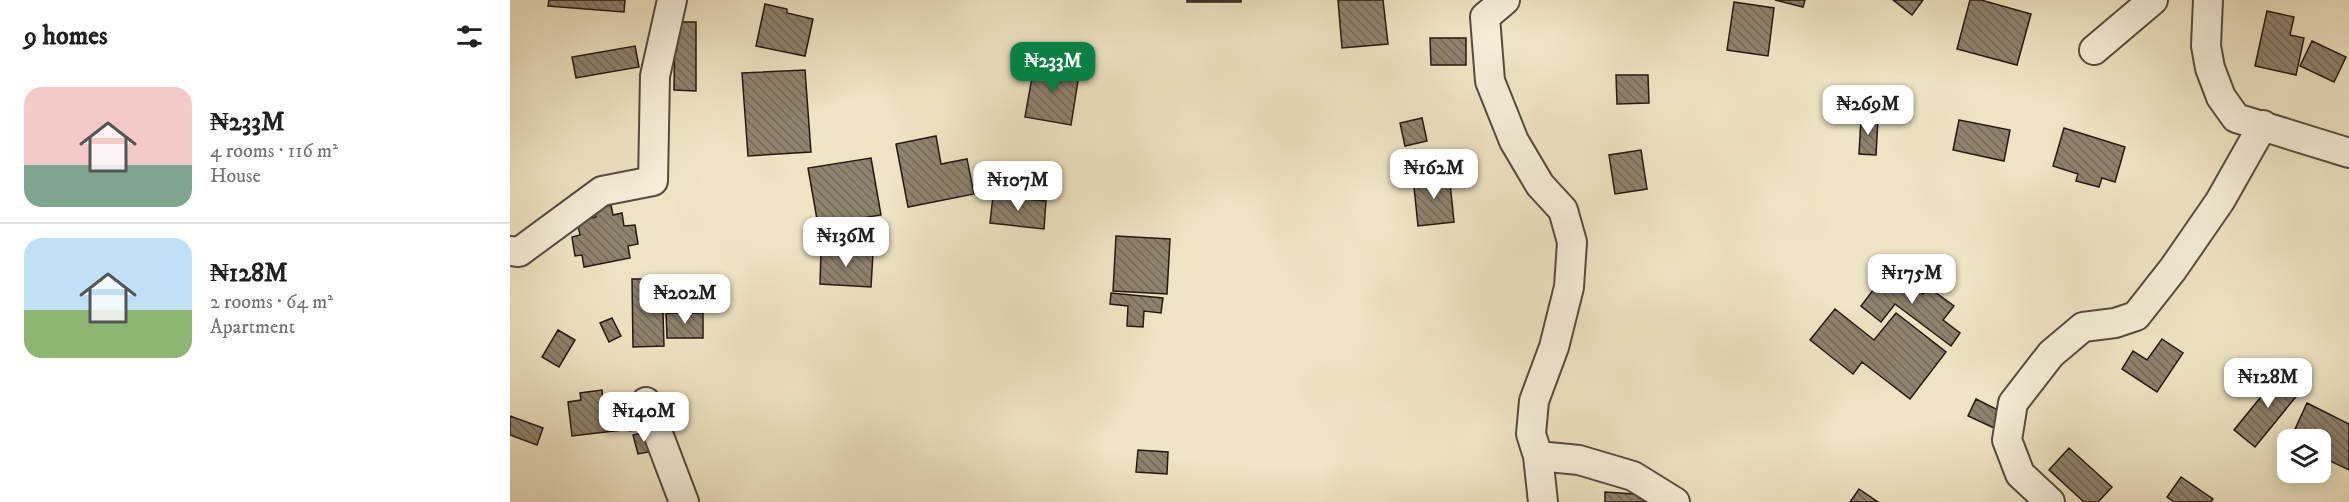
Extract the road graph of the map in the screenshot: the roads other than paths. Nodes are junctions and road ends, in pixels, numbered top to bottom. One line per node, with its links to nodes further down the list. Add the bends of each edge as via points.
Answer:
1 (672, 0): 8 (street, via 655,76 653,181 602,191 519,252)
2 (1505, 0): 10 (street, via 1485,17 1490,81 1514,141 1540,185 1563,210 1572,242 1569,287 1554,347 1534,401 1531,434)
3 (2153, 0): 5 (street)
4 (2208, 0): 6 (street, via 2206,46 2221,97 2236,118)
5 (2094, 50)
6 (2264, 125): 7 (street); 14 (street, via 2220,201 2136,316 2083,327 2051,354 2013,403 2007,440 2020,474)
7 (2349, 153)
8 (510, 251)
9 (646, 402): 11 (street)
10 (1538, 456): 12 (street); 13 (street, via 1579,460 1633,476)
11 (684, 502)
12 (1543, 502)
13 (1675, 502)
14 (2050, 502)

